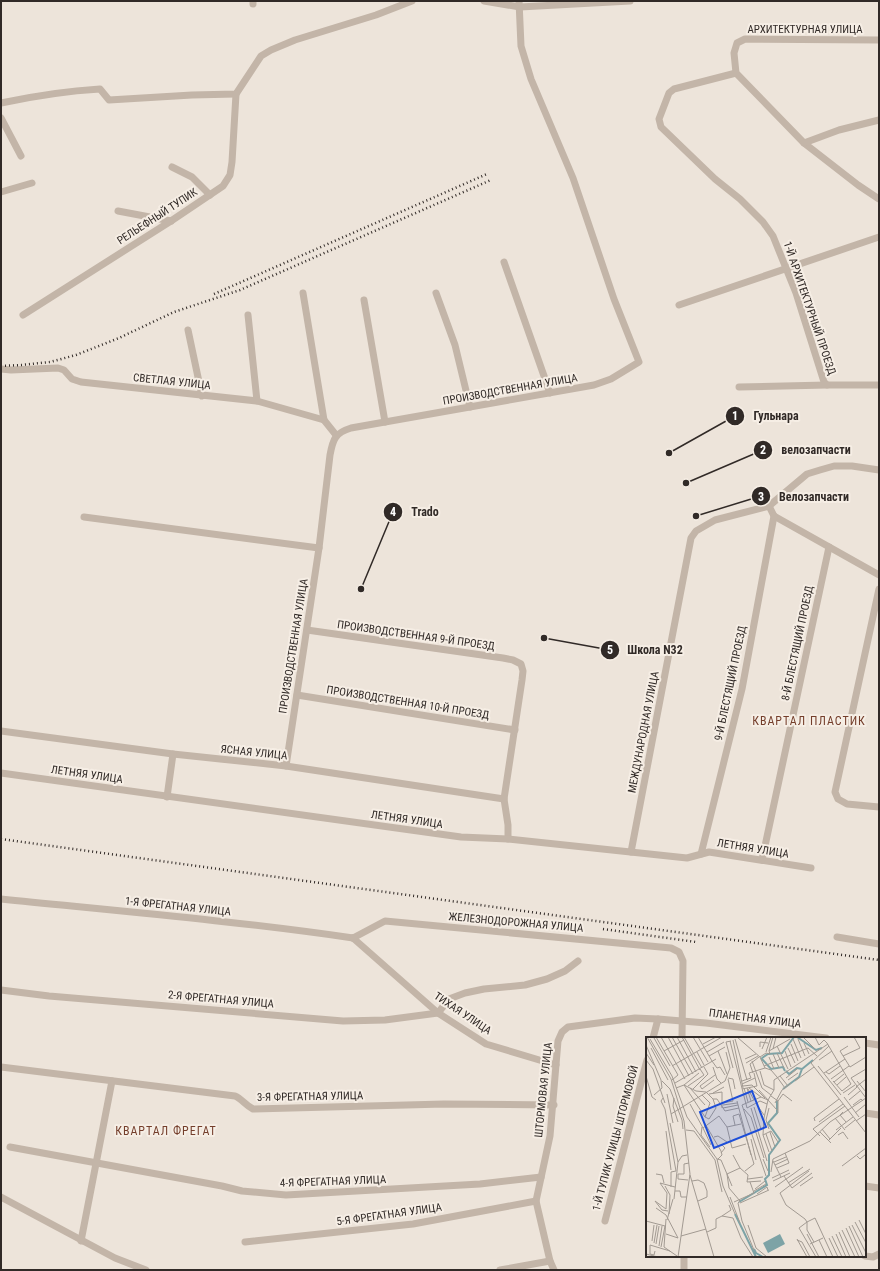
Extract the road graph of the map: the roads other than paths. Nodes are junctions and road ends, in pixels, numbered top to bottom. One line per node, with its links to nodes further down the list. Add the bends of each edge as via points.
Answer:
1 (412, 1): 7 (street, via 271,50 261,56)
2 (484, 1): 4 (street)
3 (630, 1): 4 (street)
4 (519, 4): 34 (street, ПРОИЗВОДСТВЕННАЯ УЛИЦА, via 521,46 531,79 572,178 639,362 611,379)
5 (879, 40): 6 (street, АРХИТЕКТУРНАЯ УЛИЦА, via 745,39 737,44 734,53)
6 (736, 73): 11 (street); 22 (street, 1-Й АРХИТЕКТУРНЫЙ ПРОЕЗД, via 674,89 669,93 659,119 661,128 763,222 773,236)
7 (236, 94): 8 (street, via 109,100 100,89 93,89 39,95); 16 (street, РЕЛЬЕФНЫЙ ТУПИК, via 230,175 223,186)
8 (1, 104)
9 (1, 118): 12 (street)
10 (879, 120): 11 (street, via 839,130)
11 (804, 143): 17 (street)
12 (21, 156)
13 (172, 167): 16 (street, via 192,177)
14 (32, 183): 15 (street)
15 (1, 192)
16 (210, 195): 19 (street, РЕЛЬЕФНЫЙ ТУПИК)
17 (879, 199)
18 (118, 211): 19 (street)
19 (171, 220): 27 (street, РЕЛЬЕФНЫЙ ТУПИК)
20 (879, 237): 22 (street)
21 (504, 262): 34 (street)
22 (787, 268): 26 (street); 31 (street, 1-Й АРХИТЕКТУРНЫЙ ПРОЕЗД)
23 (304, 293): 38 (street)
24 (436, 293): 37 (street, via 455,345)
25 (364, 300): 39 (street)
26 (679, 305)
27 (23, 315)
28 (248, 315): 36 (street)
29 (188, 330): 35 (street)
30 (1, 369): 35 (street, СВЕТЛАЯ УЛИЦА, via 58,368 64,370 72,379 81,382)
31 (827, 385): 32 (street, 1-Й АРХИТЕКТУРНЫЙ ПРОЕЗД); 33 (street, 1-Й АРХИТЕКТУРНЫЙ ПРОЕЗД)
32 (879, 385)
33 (739, 387)
34 (550, 394): 37 (street, ПРОИЗВОДСТВЕННАЯ УЛИЦА)
35 (202, 396): 36 (street, СВЕТЛАЯ УЛИЦА)
36 (257, 401): 38 (street, СВЕТЛАЯ УЛИЦА)
37 (470, 407): 39 (street, ПРОИЗВОДСТВЕННАЯ УЛИЦА)
38 (324, 420): 40 (street)
39 (384, 422): 40 (street, ПРОИЗВОДСТВЕННАЯ УЛИЦА, via 351,428)
40 (336, 435): 46 (street, ПРОИЗВОДСТВЕННАЯ УЛИЦА, via 330,454)
41 (879, 470): 42 (street, МЕЖДУНАРОДНАЯ УЛИЦА, via 840,466 807,474)
42 (769, 506): 43 (street); 60 (street, МЕЖДУНАРОДНАЯ УЛИЦА, via 715,520 696,531 691,538)
43 (774, 516): 45 (street); 61 (street, 9-Й БЛЕСТЯЩИЙ ПРОЕЗД, via 742,689)
44 (84, 517): 46 (street)
45 (829, 547): 47 (street); 62 (street, 8-Й БЛЕСТЯЩИЙ ПРОЕЗД)
46 (319, 548): 49 (street, ПРОИЗВОДСТВЕННАЯ УЛИЦА)
47 (879, 575)
48 (879, 589): 58 (street, via 835,792 838,799 847,804)
49 (307, 630): 50 (street, ПРОИЗВОДСТВЕННАЯ УЛИЦА); 51 (street, ПРОИЗВОДСТВЕННАЯ 9-Й ПРОЕЗД, via 513,660 521,664 523,672)
50 (297, 695): 51 (street, ПРОИЗВОДСТВЕННАЯ 10-Й ПРОЕЗД); 54 (street, ПРОИЗВОДСТВЕННАЯ УЛИЦА)
51 (515, 730): 57 (street)
52 (1, 731): 53 (street, ЯСНАЯ УЛИЦА)
53 (173, 754): 54 (street, ЯСНАЯ УЛИЦА); 56 (street)
54 (286, 766): 57 (street, ЯСНАЯ УЛИЦА)
55 (1, 773): 56 (street, ЛЕТНЯЯ УЛИЦА)
56 (168, 797): 59 (street, ЛЕТНЯЯ УЛИЦА, via 435,834)
57 (504, 799): 59 (street)
58 (879, 807)
59 (508, 839): 60 (street, ЛЕТНЯЯ УЛИЦА)
60 (631, 852): 61 (street, ЛЕТНЯЯ УЛИЦА, via 687,858)
61 (701, 854): 62 (street, ЛЕТНЯЯ УЛИЦА, via 709,852)
62 (762, 860): 63 (street, ЛЕТНЯЯ УЛИЦА)
63 (811, 868)
64 (1, 899): 66 (street, 1-Я ФРЕГАТНАЯ УЛИЦА, via 188,917)
65 (837, 937): 67 (street)
66 (353, 938): 70 (street, ТИХАЯ УЛИЦА); 72 (street, ЖЕЛЕЗНОДОРОЖНАЯ УЛИЦА, via 385,921 671,948 680,952 683,961)
67 (879, 944)
68 (578, 961): 70 (street, via 547,979 525,985 465,993 449,999)
69 (1, 990): 70 (street, 2-Я ФРЕГАТНАЯ УЛИЦА, via 342,1021 385,1020)
70 (438, 1013): 79 (street, ТИХАЯ УЛИЦА, via 486,1044)
71 (658, 1019): 72 (street, ШТОРМОВАЯ УЛИЦА); 73 (street); 79 (street, ШТОРМОВАЯ УЛИЦА, via 634,1018 568,1027 558,1041)
72 (681, 1022): 74 (street); 75 (street, ПЛАНЕТНАЯ УЛИЦА)
73 (653, 1037)
74 (682, 1037)
75 (818, 1037)
76 (866, 1043): 77 (street)
77 (879, 1045)
78 (646, 1064): 92 (street, 1-Й ТУПИК УЛИЦЫ ШТОРМОВОЙ)
79 (556, 1065): 82 (street, ШТОРМОВАЯ УЛИЦА)
80 (1, 1067): 81 (street, 3-Я ФРЕГАТНАЯ УЛИЦА)
81 (112, 1081): 82 (street, 3-Я ФРЕГАТНАЯ УЛИЦА, via 235,1096 253,1109 444,1104); 86 (street)
82 (554, 1105): 87 (street, ШТОРМОВАЯ УЛИЦА)
83 (866, 1113): 84 (street)
84 (879, 1115)
85 (10, 1147): 86 (street, 4-Я ФРЕГАТНАЯ УЛИЦА)
86 (97, 1163): 87 (street, 4-Я ФРЕГАТНАЯ УЛИЦА, via 242,1191 286,1195 480,1184); 93 (street)
87 (541, 1177): 91 (street, ШТОРМОВАЯ УЛИЦА)
88 (866, 1186): 89 (street)
89 (879, 1188)
90 (1, 1197): 93 (street)
91 (536, 1202): 94 (street, 5-Я ФРЕГАТНАЯ УЛИЦА, via 413,1224); 98 (street, ШТОРМОВАЯ УЛИЦА)
92 (605, 1221)
93 (81, 1241): 99 (street)
94 (245, 1242)
95 (879, 1254): 96 (street, via 874,1257)
96 (866, 1256)
97 (684, 1257): 102 (street)
98 (550, 1261): 100 (street); 101 (street, ШТОРМОВАЯ УЛИЦА)
99 (146, 1270)
100 (500, 1270)
101 (554, 1270)
102 (684, 1270)

